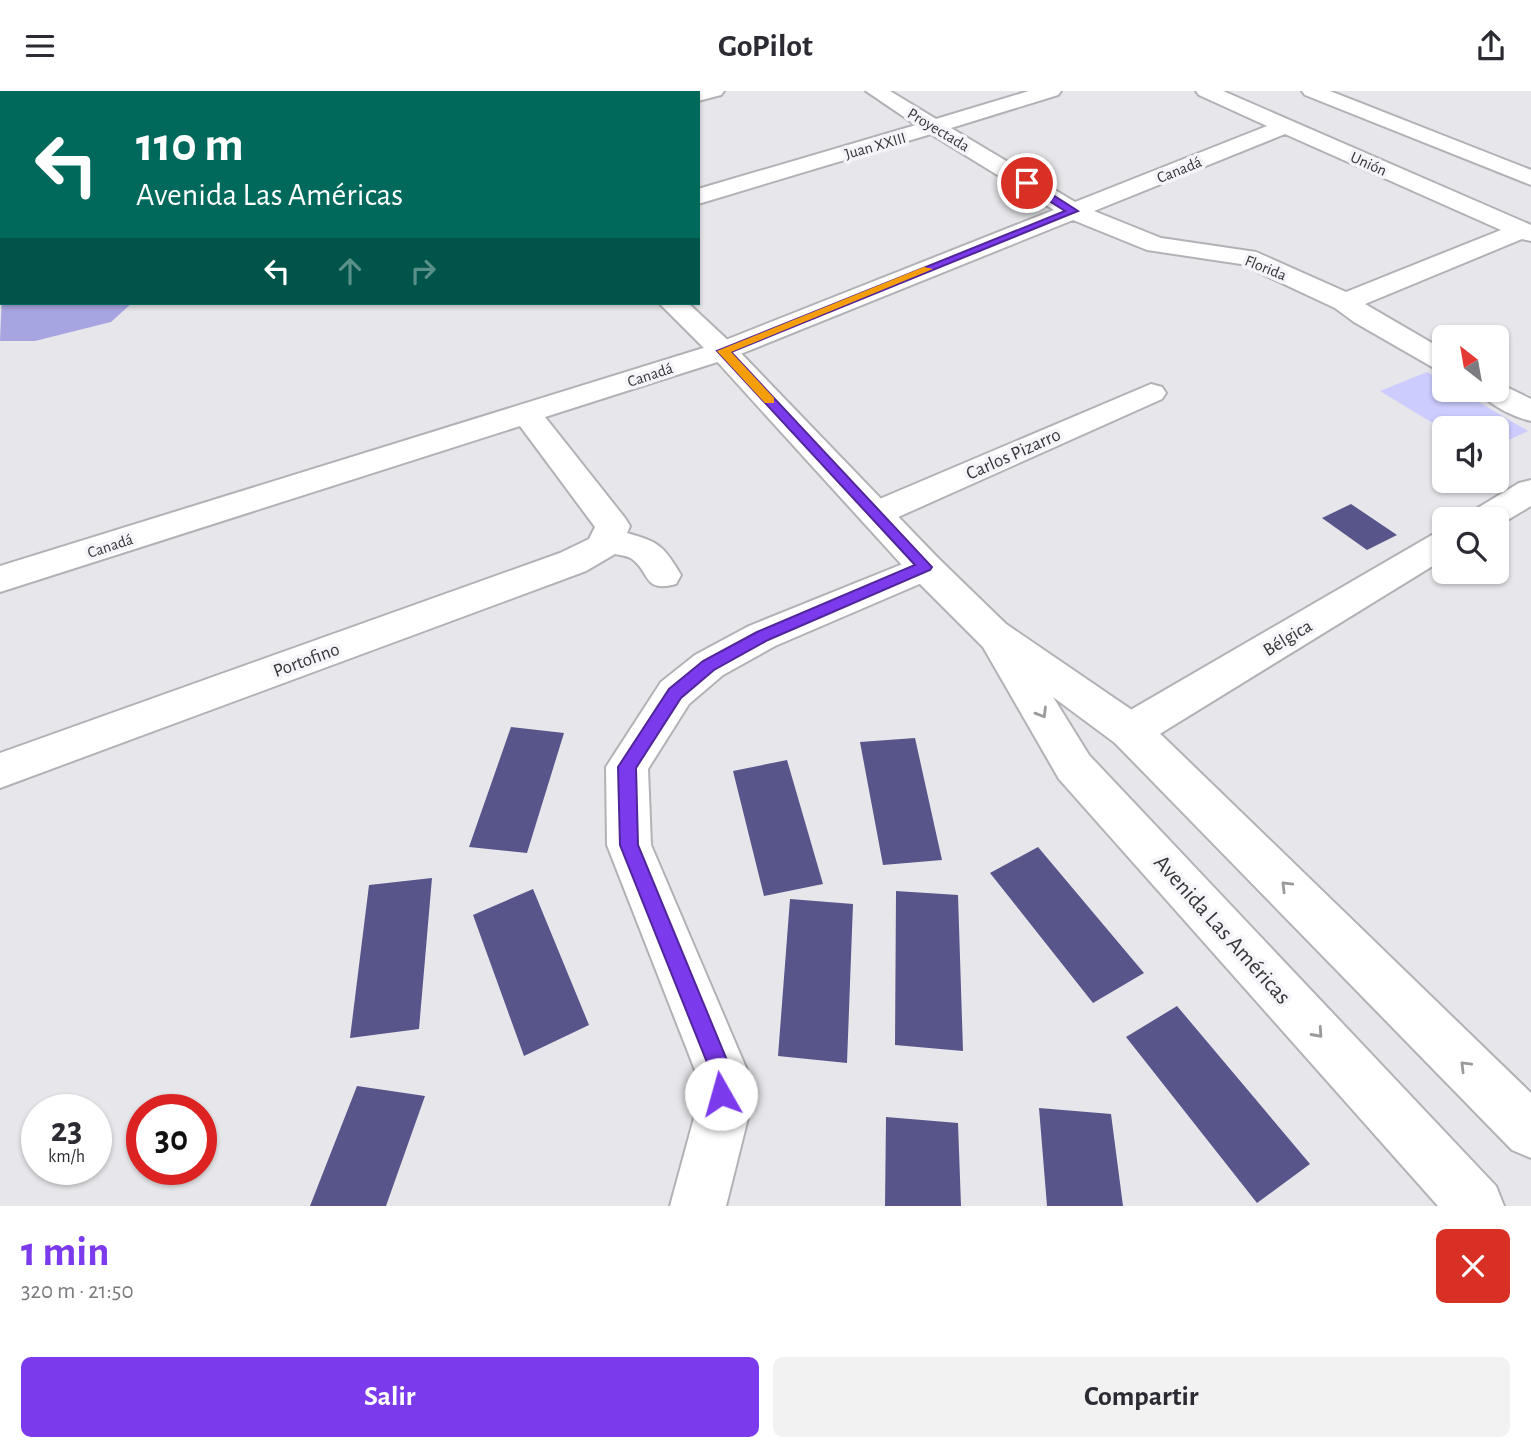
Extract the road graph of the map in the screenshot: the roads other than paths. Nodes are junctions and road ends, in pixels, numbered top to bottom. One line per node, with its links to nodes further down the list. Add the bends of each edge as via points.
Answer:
1 (876, 91): 8 (street, Proyectada)
2 (1051, 91): 8 (street, Juan XXIII)
3 (1206, 91): 7 (street, Unión)
4 (1312, 91): 6 (street)
5 (1370, 91): 6 (street)
6 (1375, 116): 9 (street)
7 (1285, 126): 11 (street, Canadá); 12 (street, Unión)
8 (936, 127): 10 (street, Juan XXIII); 11 (street, Proyectada)
9 (1531, 178)
10 (700, 196)
11 (1073, 211): 13 (street, Florida, via 1156,245 1247,257); 15 (street, Canadá)
12 (1527, 232): 13 (street)
13 (1345, 302): 16 (street, Florida)
14 (674, 305): 15 (street, Avenida Las Américas)
15 (723, 351): 20 (street, Canadá); 23 (street, Avenida Las Américas)
16 (1432, 355)
17 (1151, 393): 23 (street, Carlos Pizarro)
18 (1509, 399): 19 (street)
19 (1531, 412)
20 (526, 413): 24 (street, via 613,526); 28 (street, Canadá)
21 (1531, 491): 22 (street)
22 (1505, 507)
23 (875, 514): 26 (street, Avenida Las Américas)
24 (607, 540): 27 (street, via 644,550); 31 (street, Portofino, via 573,562)
25 (1432, 550): 30 (street, Bélgica)
26 (925, 567): 29 (street, Avenida Las Américas); 33 (street, via 762,636 709,665 675,693 627,767 629,845 721,1070 721,1118)
27 (663, 575)
28 (0, 579)
29 (993, 634): 30 (street, Avenida Las Américas); 34 (street, Avenida Las Américas, one-way to 34, via 1074,767)
30 (1130, 731): 32 (street, Avenida Las Américas, one-way to 30)
31 (0, 771)
32 (1524, 1111)
33 (698, 1206)
34 (1476, 1206)

